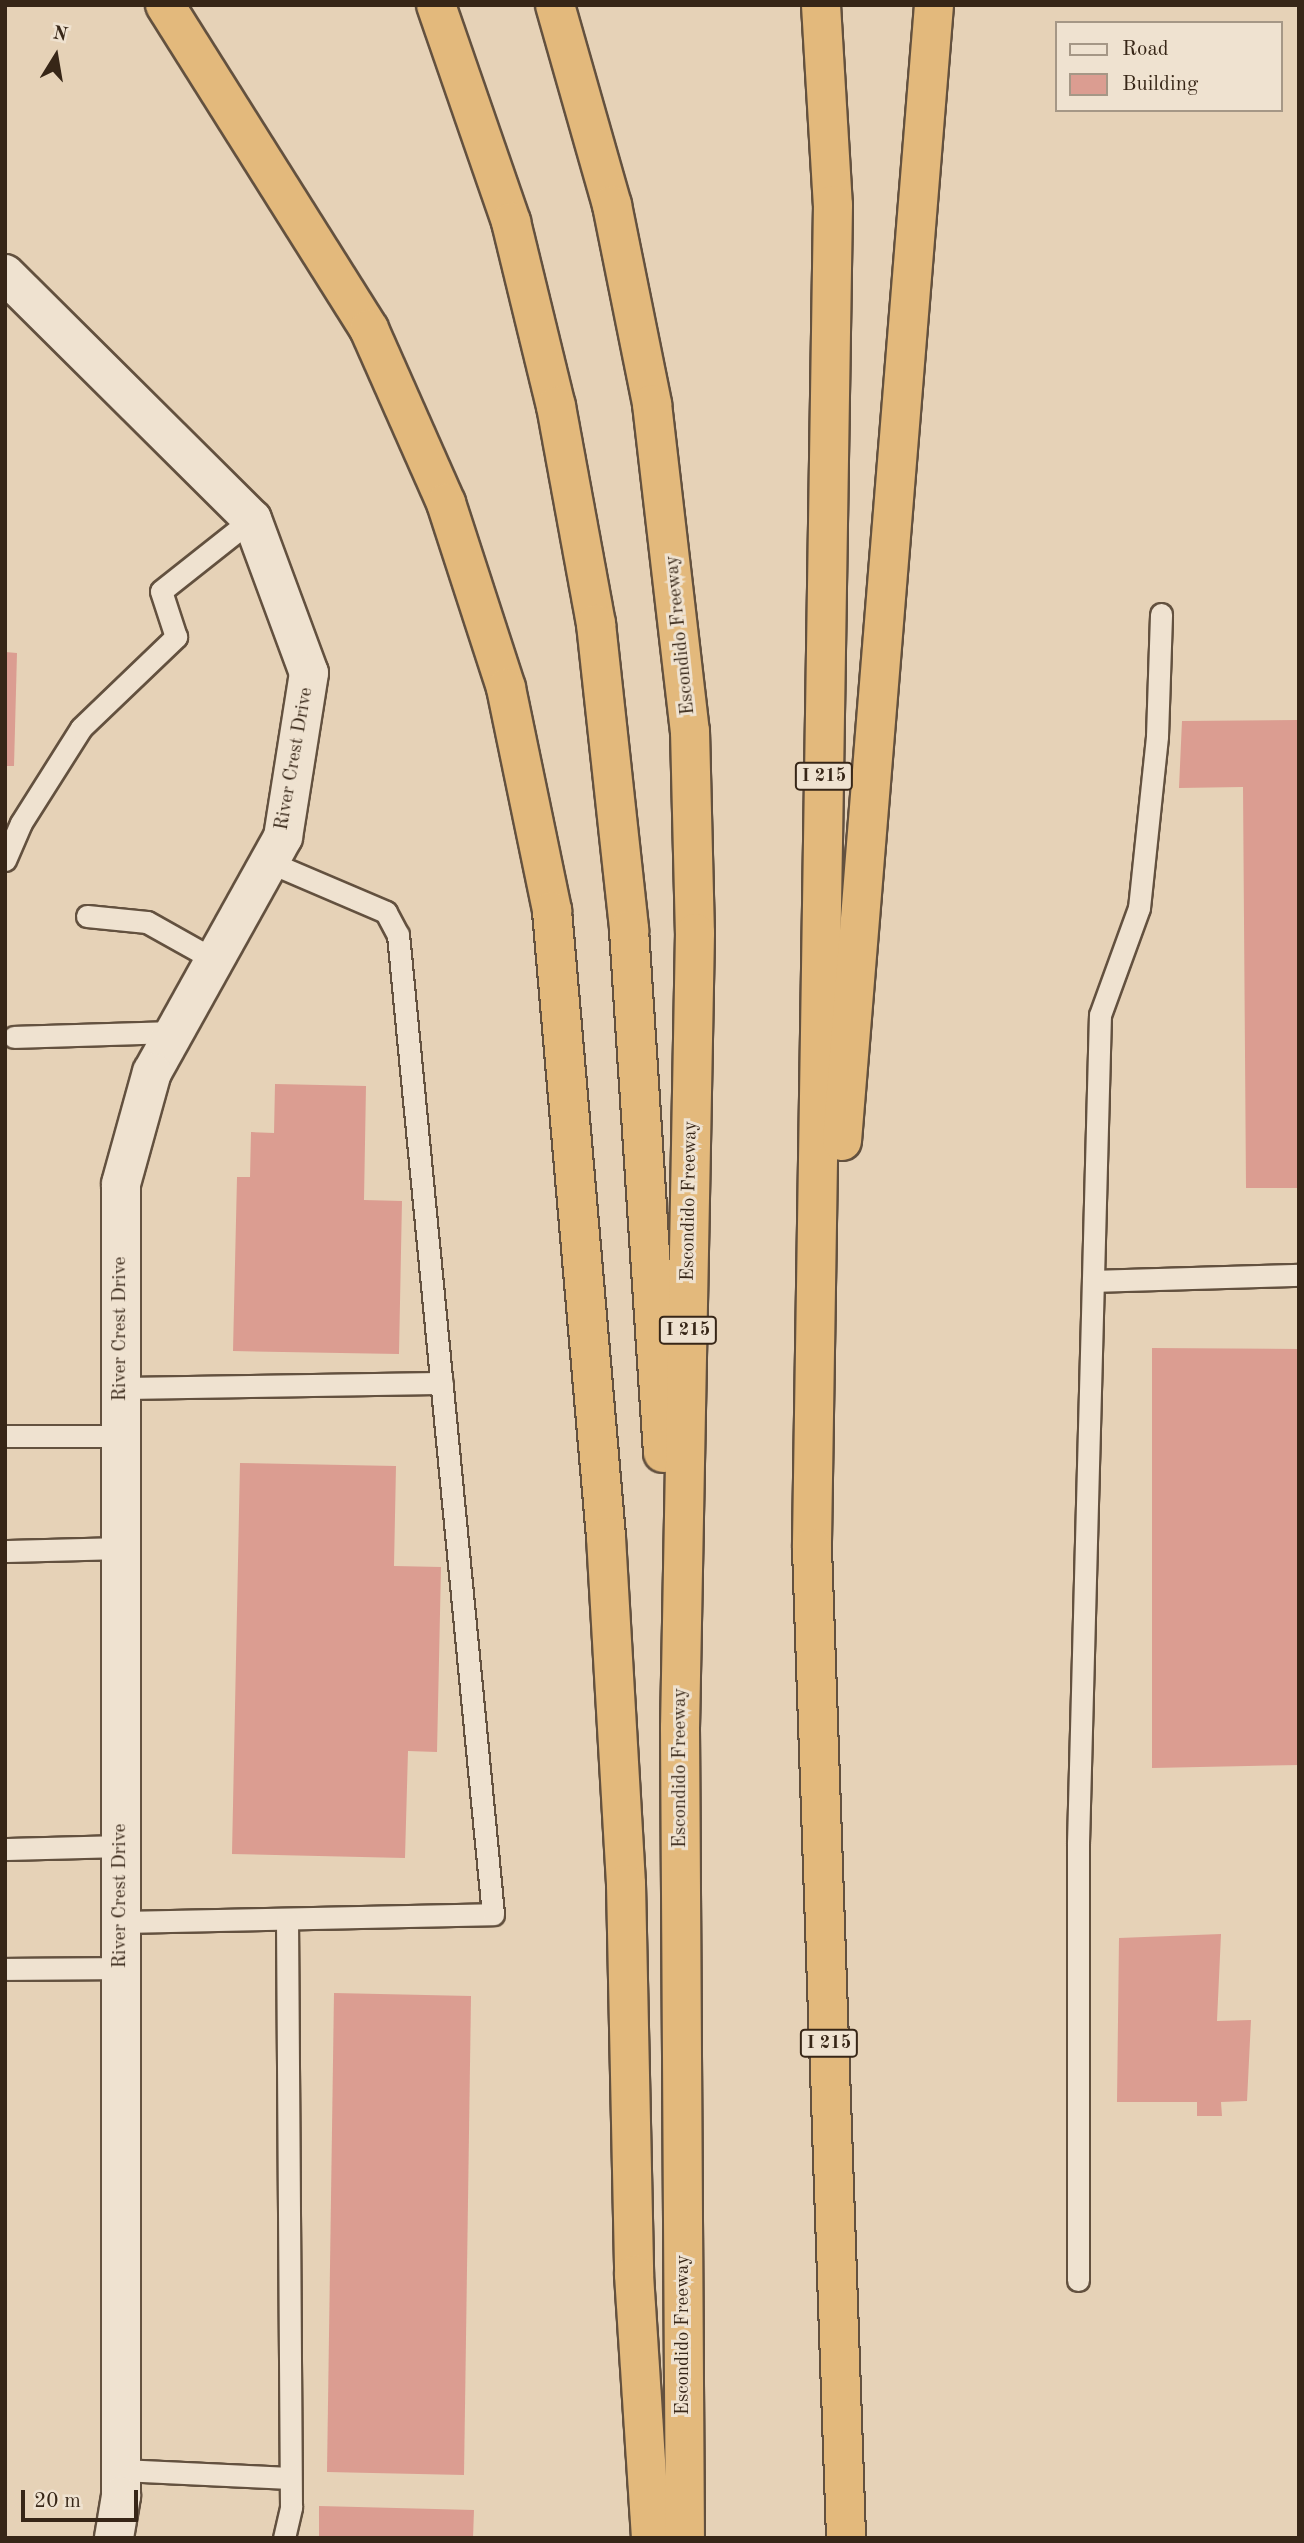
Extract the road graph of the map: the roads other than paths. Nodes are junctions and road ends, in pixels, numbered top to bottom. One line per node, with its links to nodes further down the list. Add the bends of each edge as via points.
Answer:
1 (166, 5): 36 (highway, via 369,329 446,503 506,688 552,911 607,1551 626,1884 634,2275)
2 (436, 5): 24 (highway, via 511,222 556,406 596,624 629,930)
3 (555, 5): 24 (highway, Escondido Freeway / I 215, via 612,205 652,404 690,731 695,933)
4 (821, 5): 22 (highway, I 215, via 833,205)
5 (934, 5): 22 (highway)
6 (5, 274): 7 (street, River Crest Drive)
7 (251, 519): 9 (lane, via 161,591 176,637 81,728 21,822); 10 (street, River Crest Drive, via 309,673 282,837)
8 (1161, 614): 16 (lane, via 1157,736 1139,908 1101,1015)
9 (5, 860)
10 (269, 862): 12 (street, River Crest Drive); 17 (lane, via 386,912 398,935)
11 (86, 916): 12 (lane, via 147,922)
12 (213, 959): 13 (street, River Crest Drive)
13 (172, 1032): 14 (lane); 18 (street, River Crest Drive, via 152,1072 121,1184)
14 (14, 1037)
15 (1299, 1275): 16 (lane)
16 (1093, 1281): 31 (lane, via 1078,1843)
17 (442, 1384): 18 (lane); 27 (lane, via 493,1914)
18 (120, 1388): 20 (street, River Crest Drive)
19 (7, 1436): 20 (lane)
20 (121, 1436): 21 (street, River Crest Drive)
21 (121, 1548): 23 (lane); 25 (street, River Crest Drive)
22 (812, 1548): 38 (highway, I 215)
23 (5, 1551)
24 (680, 1728): 37 (highway, Escondido Freeway / I 215)
25 (121, 1846): 26 (lane); 28 (street, River Crest Drive)
26 (5, 1849)
27 (287, 1920): 28 (lane); 33 (lane)
28 (121, 1922): 29 (street, River Crest Drive)
29 (121, 1968): 30 (lane); 32 (street, River Crest Drive)
30 (7, 1969)
31 (1078, 2280)
32 (121, 2470): 33 (lane); 34 (street, River Crest Drive)
33 (290, 2478): 35 (lane)
34 (114, 2538)
35 (284, 2538)
36 (651, 2538)
37 (685, 2538)
38 (846, 2538)

